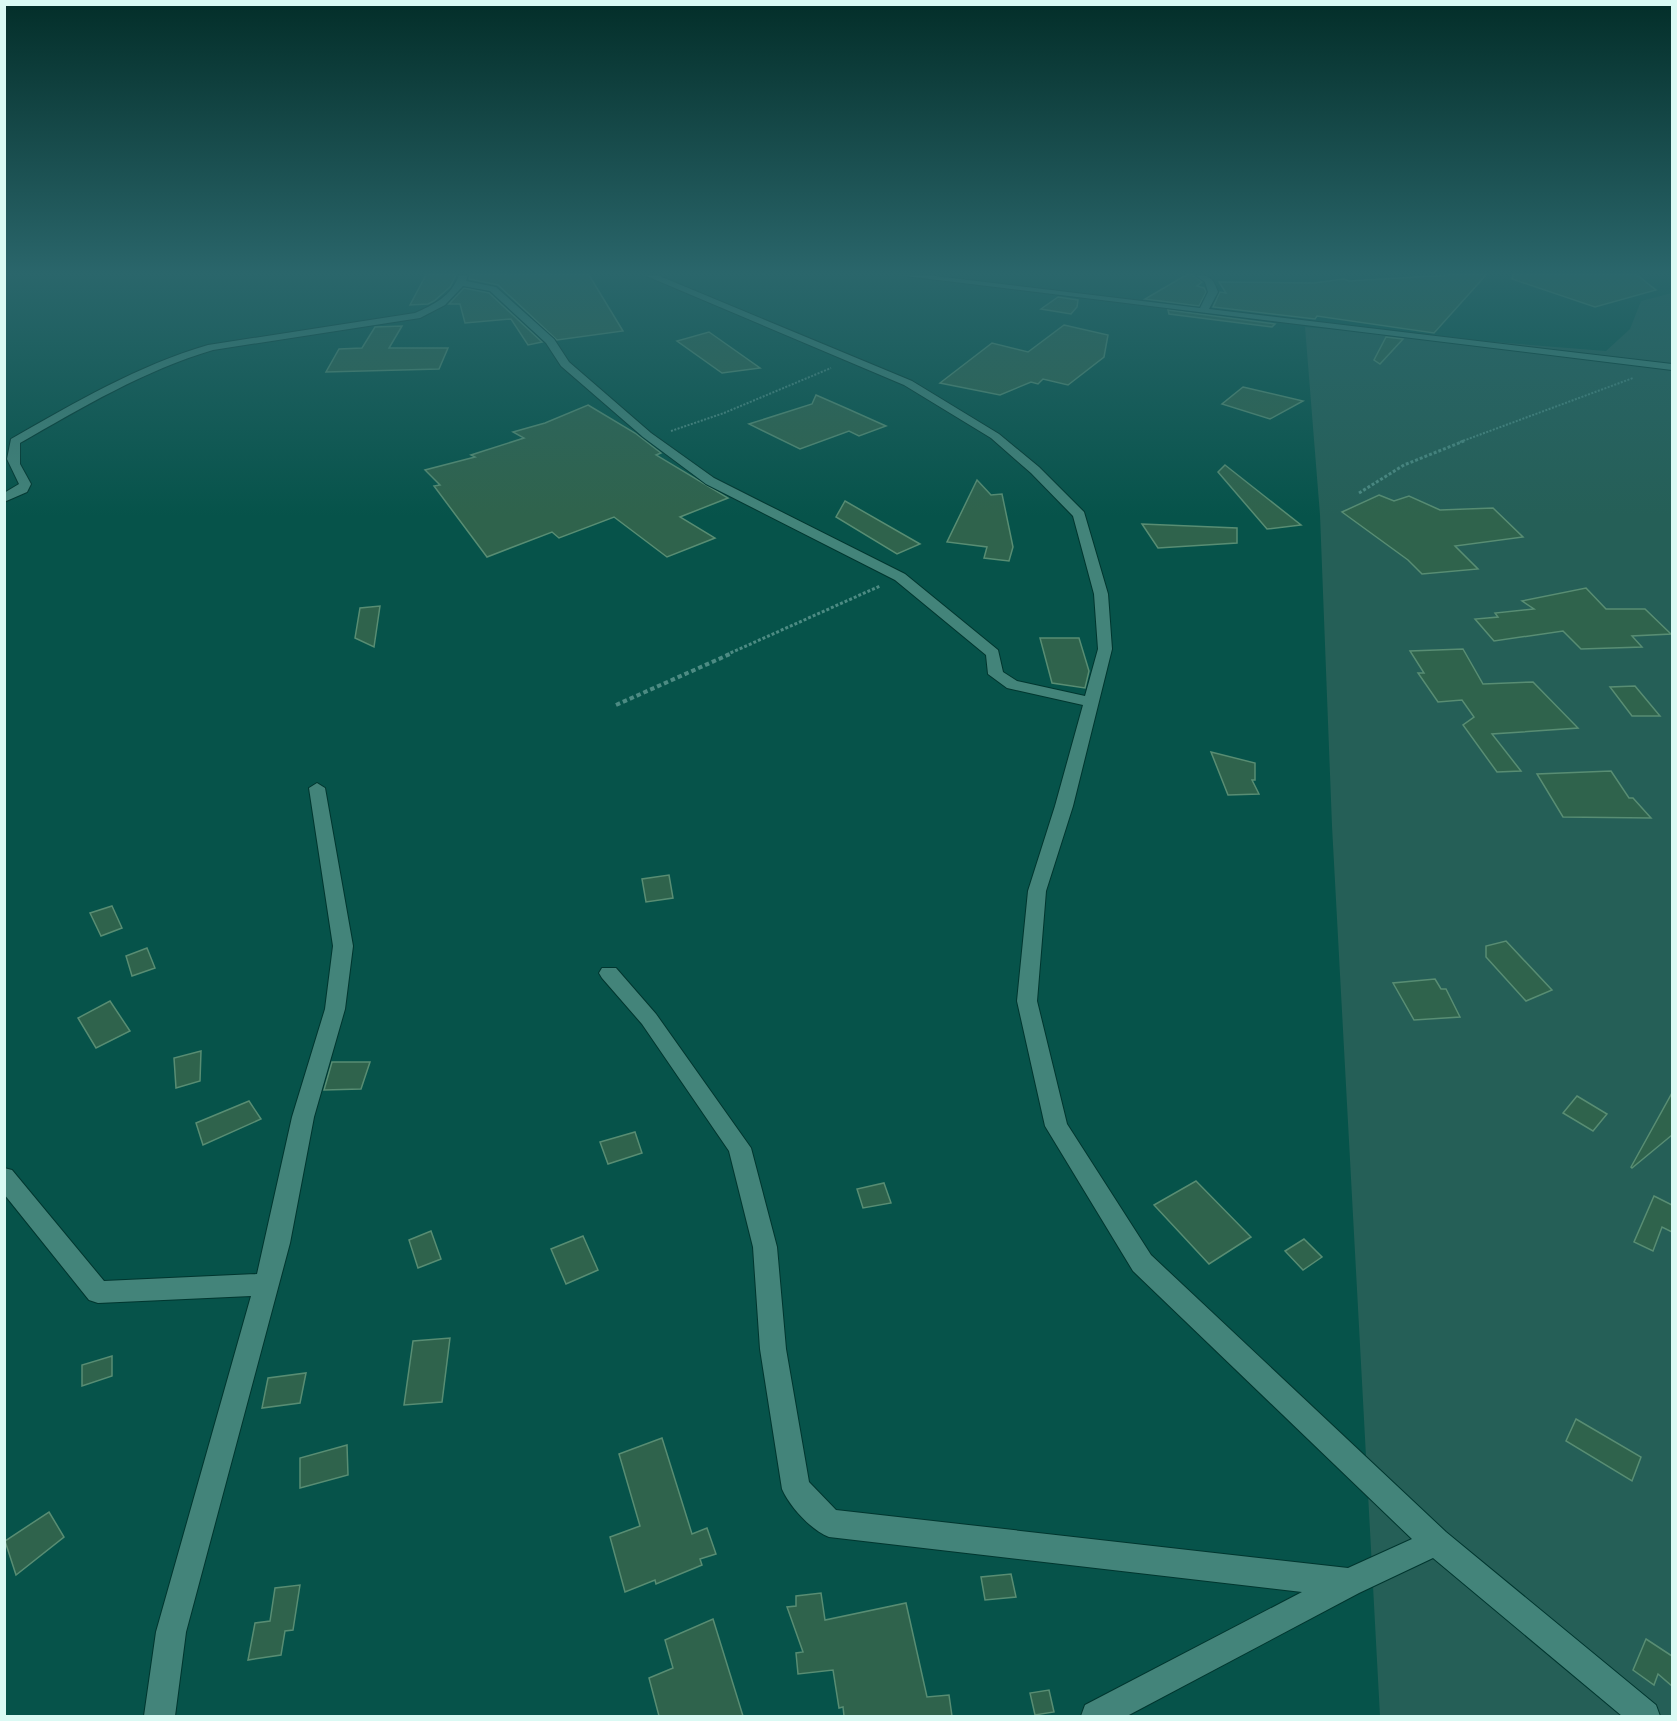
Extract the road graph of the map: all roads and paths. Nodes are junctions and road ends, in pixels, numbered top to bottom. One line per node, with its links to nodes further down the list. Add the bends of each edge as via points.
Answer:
1 (185, 355): 9 (street, via 85,401 15,441 10,455 25,484 23,489)
2 (560, 355): 7 (street)
3 (841, 355): 11 (street, via 908,383 995,436 1079,515 1101,594 1105,649)
4 (1576, 355): 6 (street)
5 (841, 364): 7 (path)
6 (1672, 367): 8 (path, via 1429,453 1379,477)
7 (652, 438): 10 (street, via 710,480)
8 (1359, 493)
9 (4, 498)
10 (900, 577): 11 (street, via 993,653 996,674 1012,685); 12 (path)
11 (1092, 702): 17 (street, via 1037,891 1027,1000 1056,1126 1142,1263)
12 (616, 705)
13 (317, 788): 16 (street, via 343,946 335,1009 303,1117)
14 (609, 973): 18 (street, via 649,1019 740,1148 765,1247 773,1349 796,1489 829,1523)
15 (4, 1177): 16 (street, via 98,1292)
16 (267, 1284): 19 (street, via 171,1632)
17 (1436, 1542): 18 (street); 21 (street)
18 (1349, 1582): 20 (street)
19 (159, 1716)
20 (1096, 1716)
21 (1645, 1716)

